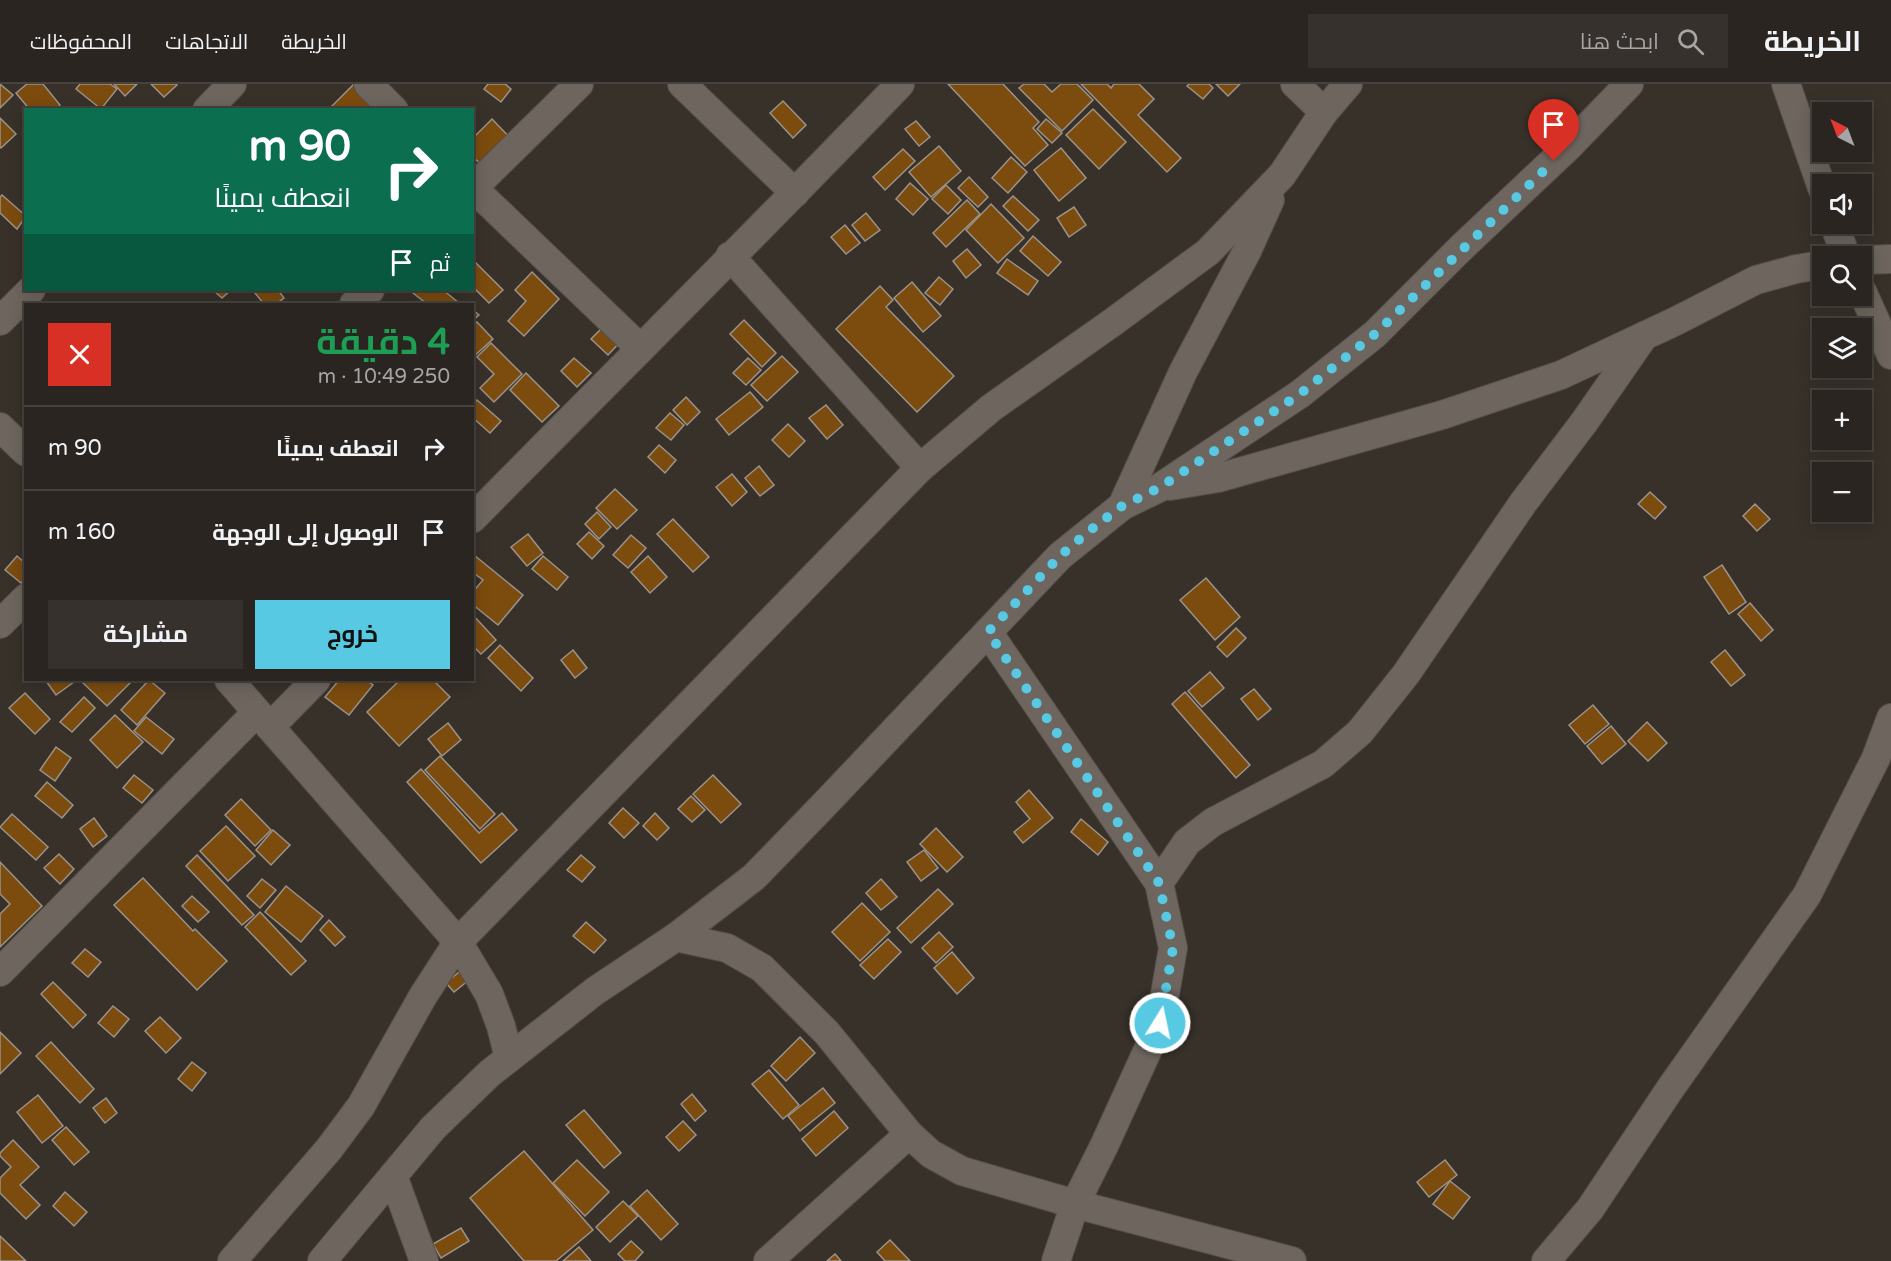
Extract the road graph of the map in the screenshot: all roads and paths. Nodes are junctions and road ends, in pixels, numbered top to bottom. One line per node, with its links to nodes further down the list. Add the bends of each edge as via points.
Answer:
1 (232, 84): 10 (street)
2 (368, 84): 11 (street)
3 (579, 84): 15 (street)
4 (682, 84): 17 (street)
5 (900, 84): 17 (street)
6 (1295, 84): 12 (street)
7 (1348, 84): 12 (street)
8 (1629, 84): 33 (street, via 1375,334 1300,394)
9 (1786, 84): 13 (street)
10 (209, 108)
11 (392, 108)
12 (1324, 112): 14 (street)
13 (1817, 174)
14 (1282, 175): 32 (street, via 1208,252 990,408); 34 (street, via 1179,381)
15 (474, 187)
16 (474, 189): 28 (street)
17 (795, 194): 18 (street)
18 (730, 256): 28 (street); 32 (street)
19 (1891, 259): 20 (street)
20 (1872, 260)
21 (1812, 267): 27 (street, via 1756,280)
22 (30, 291): 26 (street)
23 (369, 291): 24 (street)
24 (355, 303)
25 (1869, 306): 29 (street)
26 (0, 321)
27 (1644, 336): 33 (street, via 1561,375 1442,415 1218,478); 43 (street, via 1406,674 1359,732 1323,764 1213,822 1187,842)
28 (640, 348): 35 (street)
29 (1891, 355)
30 (0, 427): 31 (street)
31 (24, 450)
32 (920, 468): 45 (street)
33 (1159, 488): 34 (street)
34 (1122, 506): 38 (street, via 1060,556)
35 (474, 517)
36 (24, 600): 37 (street)
37 (0, 624)
38 (988, 632): 43 (street); 44 (street, via 754,877)
39 (230, 681): 42 (street)
40 (315, 681): 42 (street)
41 (1891, 718): 57 (street, via 1871,768 1807,895 1590,1209)
42 (263, 720): 45 (street); 46 (street)
43 (1159, 883): 50 (street, via 1173,948 1160,1023)
44 (676, 937): 47 (street, via 596,991); 48 (street, via 727,948 762,968 827,1033)
45 (458, 942): 47 (street, via 489,994); 51 (street, via 361,1106)
46 (0, 972)
47 (509, 1058): 49 (street, via 433,1128)
48 (909, 1134): 50 (street, via 931,1154 962,1171); 54 (street)
49 (393, 1176): 52 (street); 53 (street)
50 (1075, 1204): 55 (street); 56 (street)
51 (232, 1261)
52 (322, 1261)
53 (424, 1261)
54 (768, 1261)
55 (1056, 1261)
56 (1292, 1261)
57 (1546, 1261)

